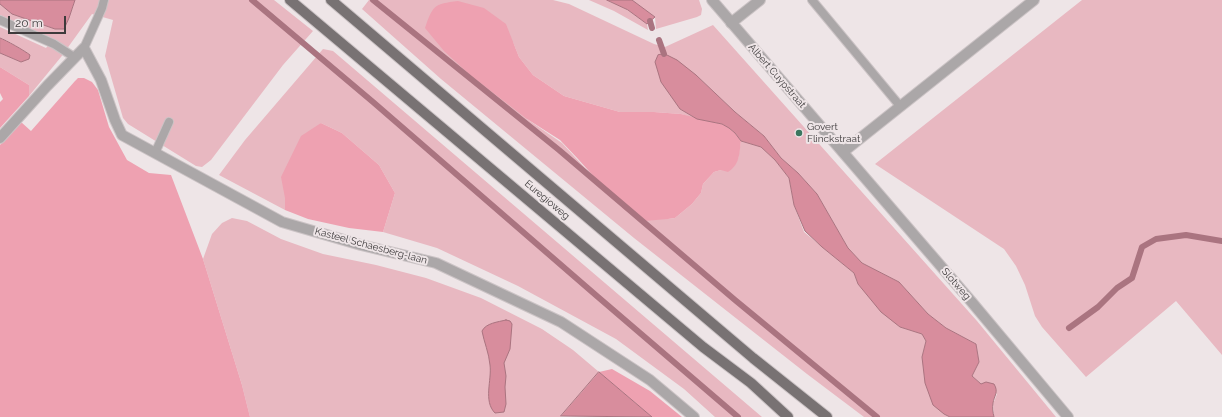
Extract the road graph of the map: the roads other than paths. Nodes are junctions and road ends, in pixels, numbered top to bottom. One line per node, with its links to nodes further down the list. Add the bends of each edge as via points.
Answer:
1 (104, 0): 10 (lane)
2 (290, 0): 18 (main road, Euregioweg, via 703,347 751,383)
3 (331, 0): 19 (main road, Euregioweg, via 753,358)
4 (712, 0): 9 (street, Albert Cuypstraat)
5 (760, 0): 9 (street)
6 (812, 0): 12 (lane)
7 (1034, 0): 12 (street)
8 (0, 20): 11 (lane, via 54,44)
9 (732, 23): 16 (street, Albert Cuypstraat)
10 (84, 48): 11 (street); 15 (street, Kasteel Schaesberg-laan, via 101,80 122,135)
11 (74, 57): 14 (street)
12 (900, 106): 16 (street)
13 (169, 122): 15 (lane)
14 (0, 138)
15 (155, 152): 17 (street, Kasteel Schaesberg-laan, via 282,222 436,263 560,322 650,380)
16 (843, 152): 20 (street, Slotweg)
17 (694, 417)
18 (788, 417)
19 (827, 417)
20 (1068, 417)

